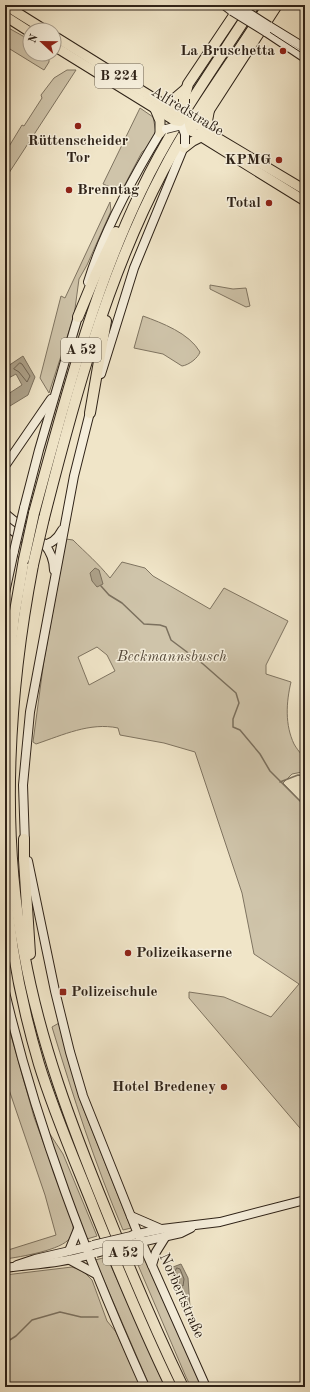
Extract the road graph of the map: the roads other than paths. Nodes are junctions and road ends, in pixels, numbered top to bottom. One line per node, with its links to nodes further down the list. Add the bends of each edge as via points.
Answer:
1 (224, 5): 6 (main road)
2 (254, 5): 23 (highway, A 52, via 189,104 159,154)
3 (268, 5): 25 (highway, A 52, via 175,149 144,209)
4 (277, 5): 17 (highway)
5 (5, 6): 8 (main road)
6 (236, 6): 10 (main road, bridge); 15 (highway)
7 (5, 16): 9 (main road)
8 (32, 22)
9 (22, 27)
10 (268, 29): 12 (main road); 14 (main road)
11 (62, 41): 16 (main road, Alfredstraße / B 224)
12 (305, 48)
13 (62, 51): 16 (main road, Alfredstraße / B 224)
14 (305, 58)
15 (185, 94): 16 (highway); 18 (highway, bridge)
16 (159, 107): 18 (main road, Alfredstraße / B 224); 19 (main road)
17 (205, 112): 18 (highway, bridge); 20 (highway)
18 (185, 123): 19 (main road, bridge); 20 (main road, Alfredstraße / B 224); 21 (main road, bridge); 21 (main road, via 193,141); 24 (main road, Alfredstraße / B 224)
19 (163, 131): 26 (main road, via 130,186 108,233 89,278)
20 (211, 133): 22 (main road, Alfredstraße / B 224)
21 (185, 146): 28 (main road, via 134,268)
22 (305, 190)
23 (141, 191): 26 (highway, via 131,203); 38 (highway, A 52, bridge, via 96,302 34,512 14,617)
24 (305, 201)
25 (119, 268): 28 (highway); 44 (highway, A 52, bridge, via 78,392 44,518 23,619 16,679 11,786 17,901)
26 (78, 317): 27 (main road)
27 (55, 393): 29 (main road); 37 (main road, bridge, via 24,508)
28 (90, 413): 34 (main road)
29 (19, 447): 30 (main road); 31 (main road)
30 (5, 456)
31 (5, 466)
32 (5, 513): 35 (main road)
33 (5, 524): 35 (main road, via 30,542)
34 (65, 524): 35 (main road, via 58,537); 36 (main road)
35 (46, 544): 36 (main road, via 53,561)
36 (54, 578): 39 (main road, via 25,748 22,793)
37 (5, 593)
38 (5, 695)
39 (24, 839): 44 (highway, via 27,916); 46 (main road, Norbertstraße, via 70,1052 83,1096)
40 (5, 877): 43 (highway, A 52, via 12,949)
41 (5, 945): 43 (highway)
42 (5, 992): 47 (main road, via 39,1117)
43 (22, 1001): 57 (highway, A 52, via 40,1066 75,1162 137,1313)
44 (35, 1008): 58 (highway, A 52, via 84,1158)
45 (305, 1200): 48 (main road, via 220,1222)
46 (131, 1216): 48 (main road); 49 (main road, Norbertstraße)
47 (78, 1229): 50 (main road); 51 (main road)
48 (164, 1232): 49 (main road); 53 (main road)
49 (136, 1239): 50 (main road, bridge); 53 (main road, Norbertstraße)
50 (91, 1250): 51 (main road); 52 (main road); 55 (main road)
51 (69, 1251): 54 (main road)
52 (70, 1260): 54 (main road); 55 (main road)
53 (152, 1265): 59 (main road, Norbertstraße)
54 (9, 1267)
55 (96, 1274): 56 (main road)
56 (145, 1387)
57 (171, 1387)
58 (183, 1387)
59 (206, 1387)

